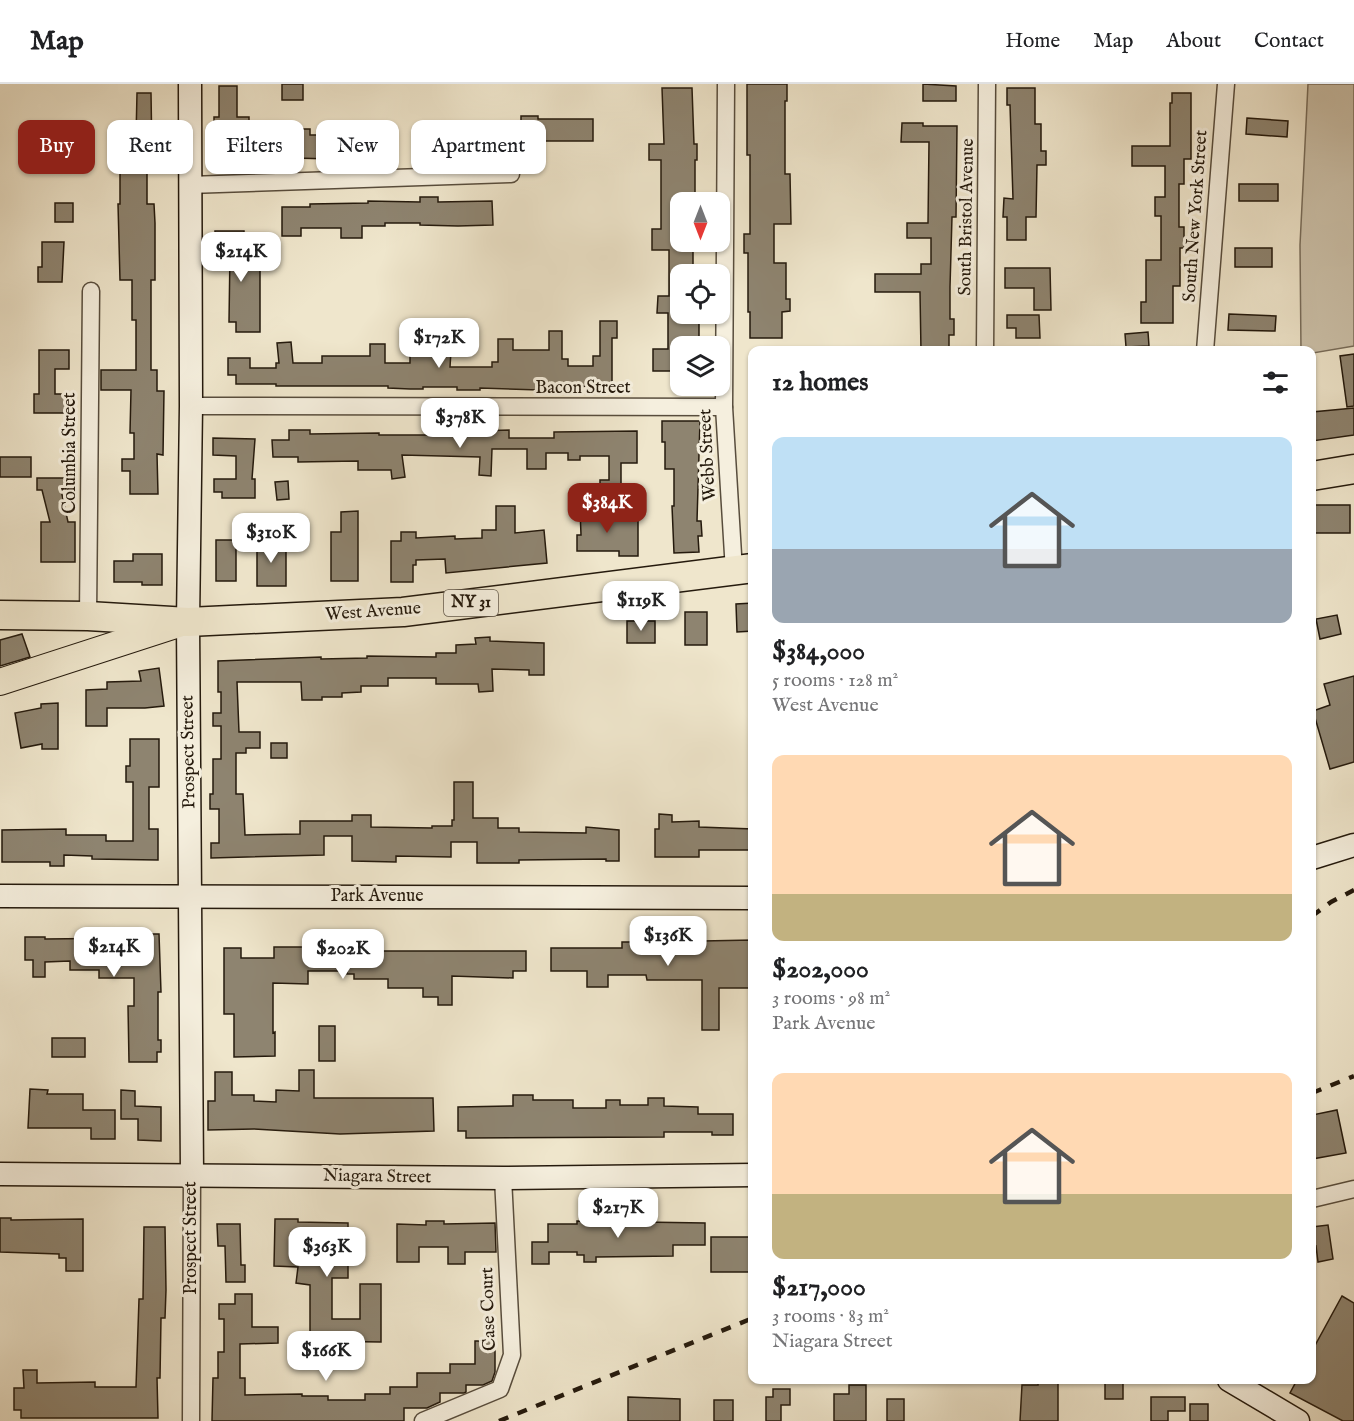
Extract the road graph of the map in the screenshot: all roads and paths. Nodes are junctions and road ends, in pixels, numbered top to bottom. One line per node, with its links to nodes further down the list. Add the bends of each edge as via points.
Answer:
1 (190, 84): 6 (street, Prospect Street)
2 (726, 84): 11 (street, Webb Street)
3 (987, 84): 8 (street, South Bristol Avenue)
4 (1226, 84): 9 (street, South New York Street)
5 (511, 174): 6 (street)
6 (189, 185): 10 (street, Prospect Street)
7 (91, 291): 16 (street, Columbia Street)
8 (985, 346)
9 (1205, 346)
10 (191, 406): 11 (street, Bacon Street); 17 (street, Prospect Street)
11 (724, 407): 14 (street, Webb Street)
12 (1354, 469): 13 (highway)
13 (1316, 475)
14 (743, 570): 17 (highway, West Avenue / NY 31, via 403,612)
15 (0, 615): 16 (highway, NY 31)
16 (88, 616): 17 (highway, NY 31)
17 (188, 621): 18 (main road, West Avenue); 22 (street, Prospect Street)
18 (0, 682)
19 (1354, 845): 20 (street)
20 (1316, 857)
21 (0, 896): 22 (street, Park Avenue)
22 (191, 896): 23 (street, Park Avenue); 25 (street, Prospect Street)
23 (748, 898)
24 (0, 1174): 25 (street, Niagara Street)
25 (192, 1174): 27 (street, Niagara Street); 32 (street, Prospect Street)
26 (748, 1175): 27 (street, Niagara Street)
27 (504, 1178): 33 (street, Case Court, via 512,1355 500,1389)
28 (1354, 1189): 29 (street)
29 (1316, 1198)
30 (1235, 1384): 31 (street)
31 (1283, 1418)
32 (191, 1421)
33 (423, 1421)

